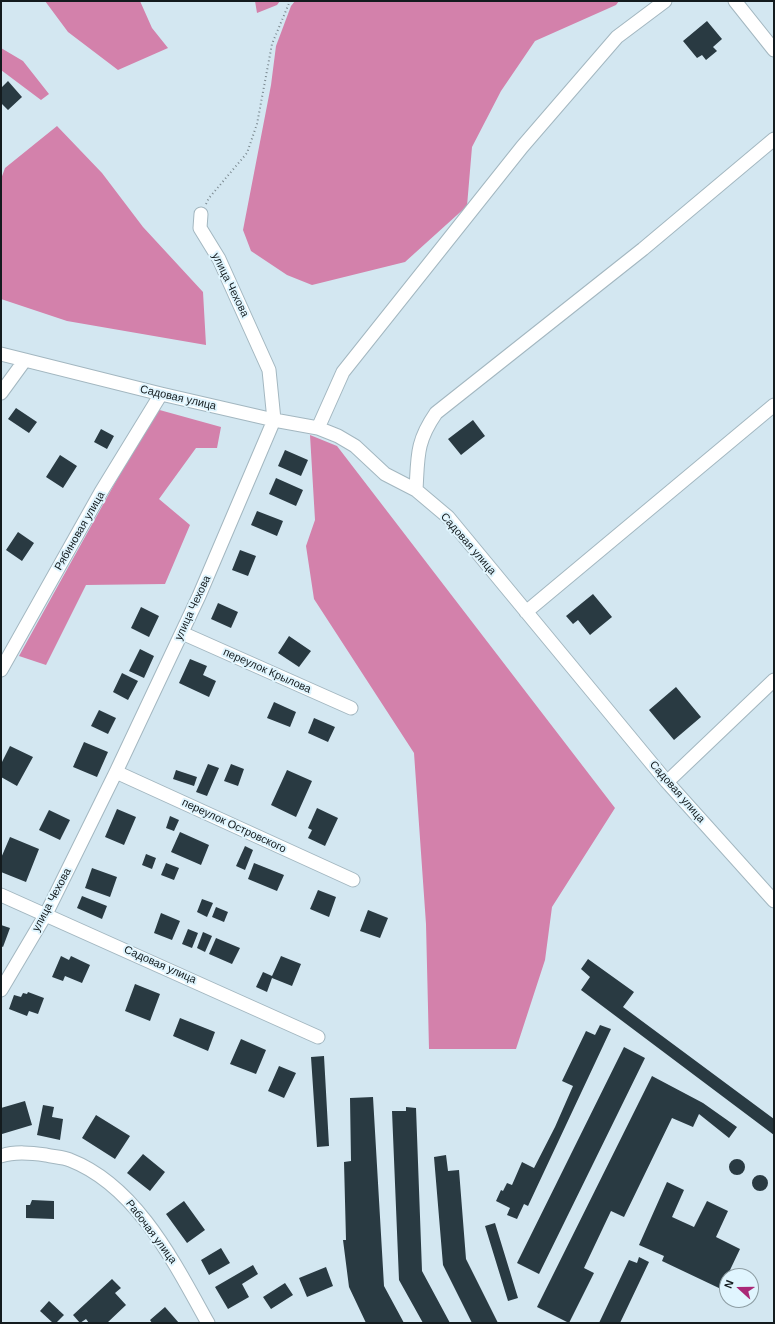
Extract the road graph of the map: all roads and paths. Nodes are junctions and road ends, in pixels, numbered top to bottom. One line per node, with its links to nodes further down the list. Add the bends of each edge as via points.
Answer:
1 (290, 1): 6 (path, via 272,44 257,124 247,153 209,198)
2 (665, 1): 13 (street, via 617,37 522,147 343,372)
3 (735, 1): 4 (street)
4 (774, 50)
5 (774, 139): 14 (street, via 643,249 436,413 419,444)
6 (201, 214): 12 (street, улица Чехова, via 200,228 219,259 269,370)
7 (1, 354): 8 (street, Садовая улица)
8 (25, 360): 9 (street); 10 (street, Садовая улица)
9 (1, 393)
10 (161, 394): 12 (street, Садовая улица); 17 (street, Рябиновая улица, via 101,492)
11 (774, 405): 15 (street)
12 (274, 420): 13 (street, Садовая улица); 16 (street, улица Чехова)
13 (318, 428): 14 (street, Садовая улица, via 355,446 385,474)
14 (416, 490): 15 (street, Садовая улица, via 448,517)
15 (526, 612): 21 (street, Садовая улица)
16 (182, 633): 19 (street, переулок Крылова); 20 (street, улица Чехова)
17 (1, 670)
18 (774, 680): 21 (street)
19 (351, 708)
20 (116, 772): 22 (street, переулок Островского); 25 (street, улица Чехова)
21 (667, 782): 24 (street, Садовая улица)
22 (353, 880)
23 (1, 895): 25 (street, Садовая улица)
24 (774, 901)
25 (46, 914): 26 (street, улица Чехова); 27 (street, Садовая улица)
26 (1, 990)
27 (318, 1037)
28 (1, 1156): 29 (street, Рабочая улица, via 33,1153 69,1159 103,1178 133,1206 170,1255)
29 (208, 1323)

